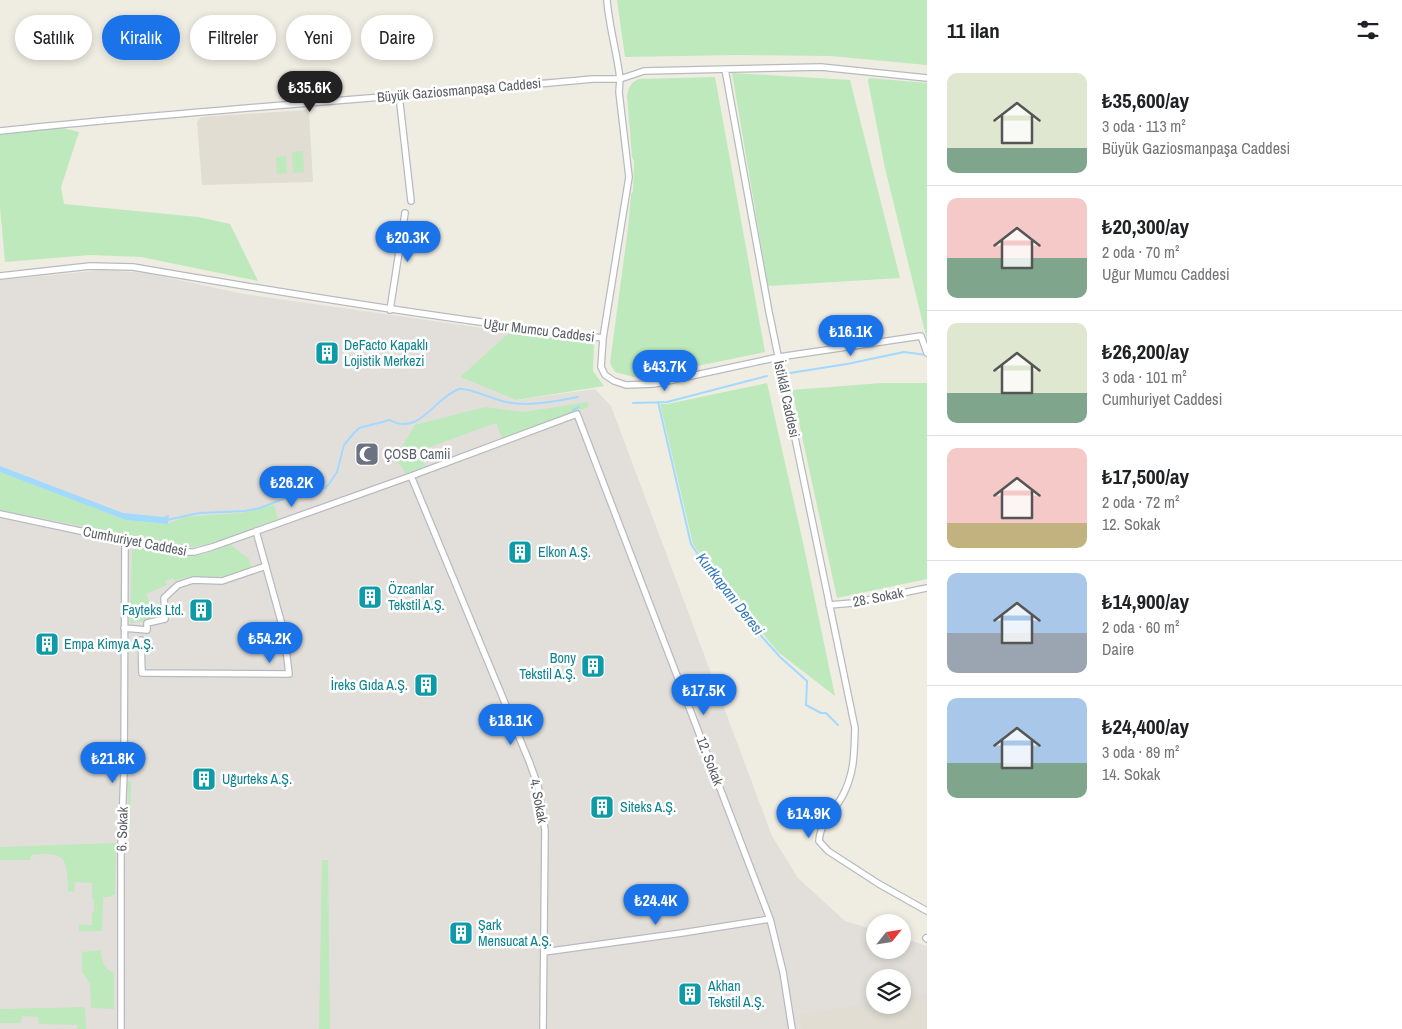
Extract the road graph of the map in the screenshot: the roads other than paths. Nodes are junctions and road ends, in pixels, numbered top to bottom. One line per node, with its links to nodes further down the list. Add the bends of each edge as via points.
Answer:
1 (607, 0): 4 (street, Uğur Mumcu Caddesi)
2 (725, 69): 3 (street, via 822,67); 4 (street, via 644,71); 13 (street, İstiklâl Caddesi)
3 (927, 78)
4 (620, 79): 5 (street, Büyük Gaziosmanpaşa Caddesi); 11 (street, Uğur Mumcu Caddesi, via 628,177)
5 (399, 95): 6 (street, Büyük Gaziosmanpaşa Caddesi); 7 (street)
6 (0, 131)
7 (411, 201)
8 (405, 213): 10 (street)
9 (0, 276): 10 (street, Uğur Mumcu Caddesi, via 90,266 132,267)
10 (390, 310): 11 (street, Uğur Mumcu Caddesi)
11 (603, 338): 13 (street, via 601,367 605,375 626,385 654,384)
12 (927, 353): 13 (street, via 921,336)
13 (779, 357): 21 (street, İstiklâl Caddesi)
14 (577, 414): 15 (street, Cumhuriyet Caddesi); 25 (street, 12. Sokak)
15 (411, 476): 17 (street, Cumhuriyet Caddesi); 26 (street, 4. Sokak, via 535,776 545,830)
16 (0, 514): 18 (street, Cumhuriyet Caddesi)
17 (256, 531): 18 (street, Cumhuriyet Caddesi, via 212,548 188,553); 19 (street)
18 (125, 540): 22 (street, 6. Sokak)
19 (266, 566): 22 (street, via 222,581 193,580 178,585 164,598 165,619 147,623 148,630); 23 (street, via 284,632 289,674 142,673)
20 (927, 588): 21 (street, 28. Sokak)
21 (829, 605): 24 (street, İstiklâl Caddesi, via 855,728 853,770 844,794 822,826 819,841 828,851 907,901)
22 (124, 628): 27 (street, 6. Sokak)
23 (141, 640)
24 (927, 910)
25 (770, 919): 26 (street); 29 (street, 12. Sokak)
26 (544, 952): 28 (street, 4. Sokak)
27 (121, 1029)
28 (543, 1029)
29 (792, 1029)

